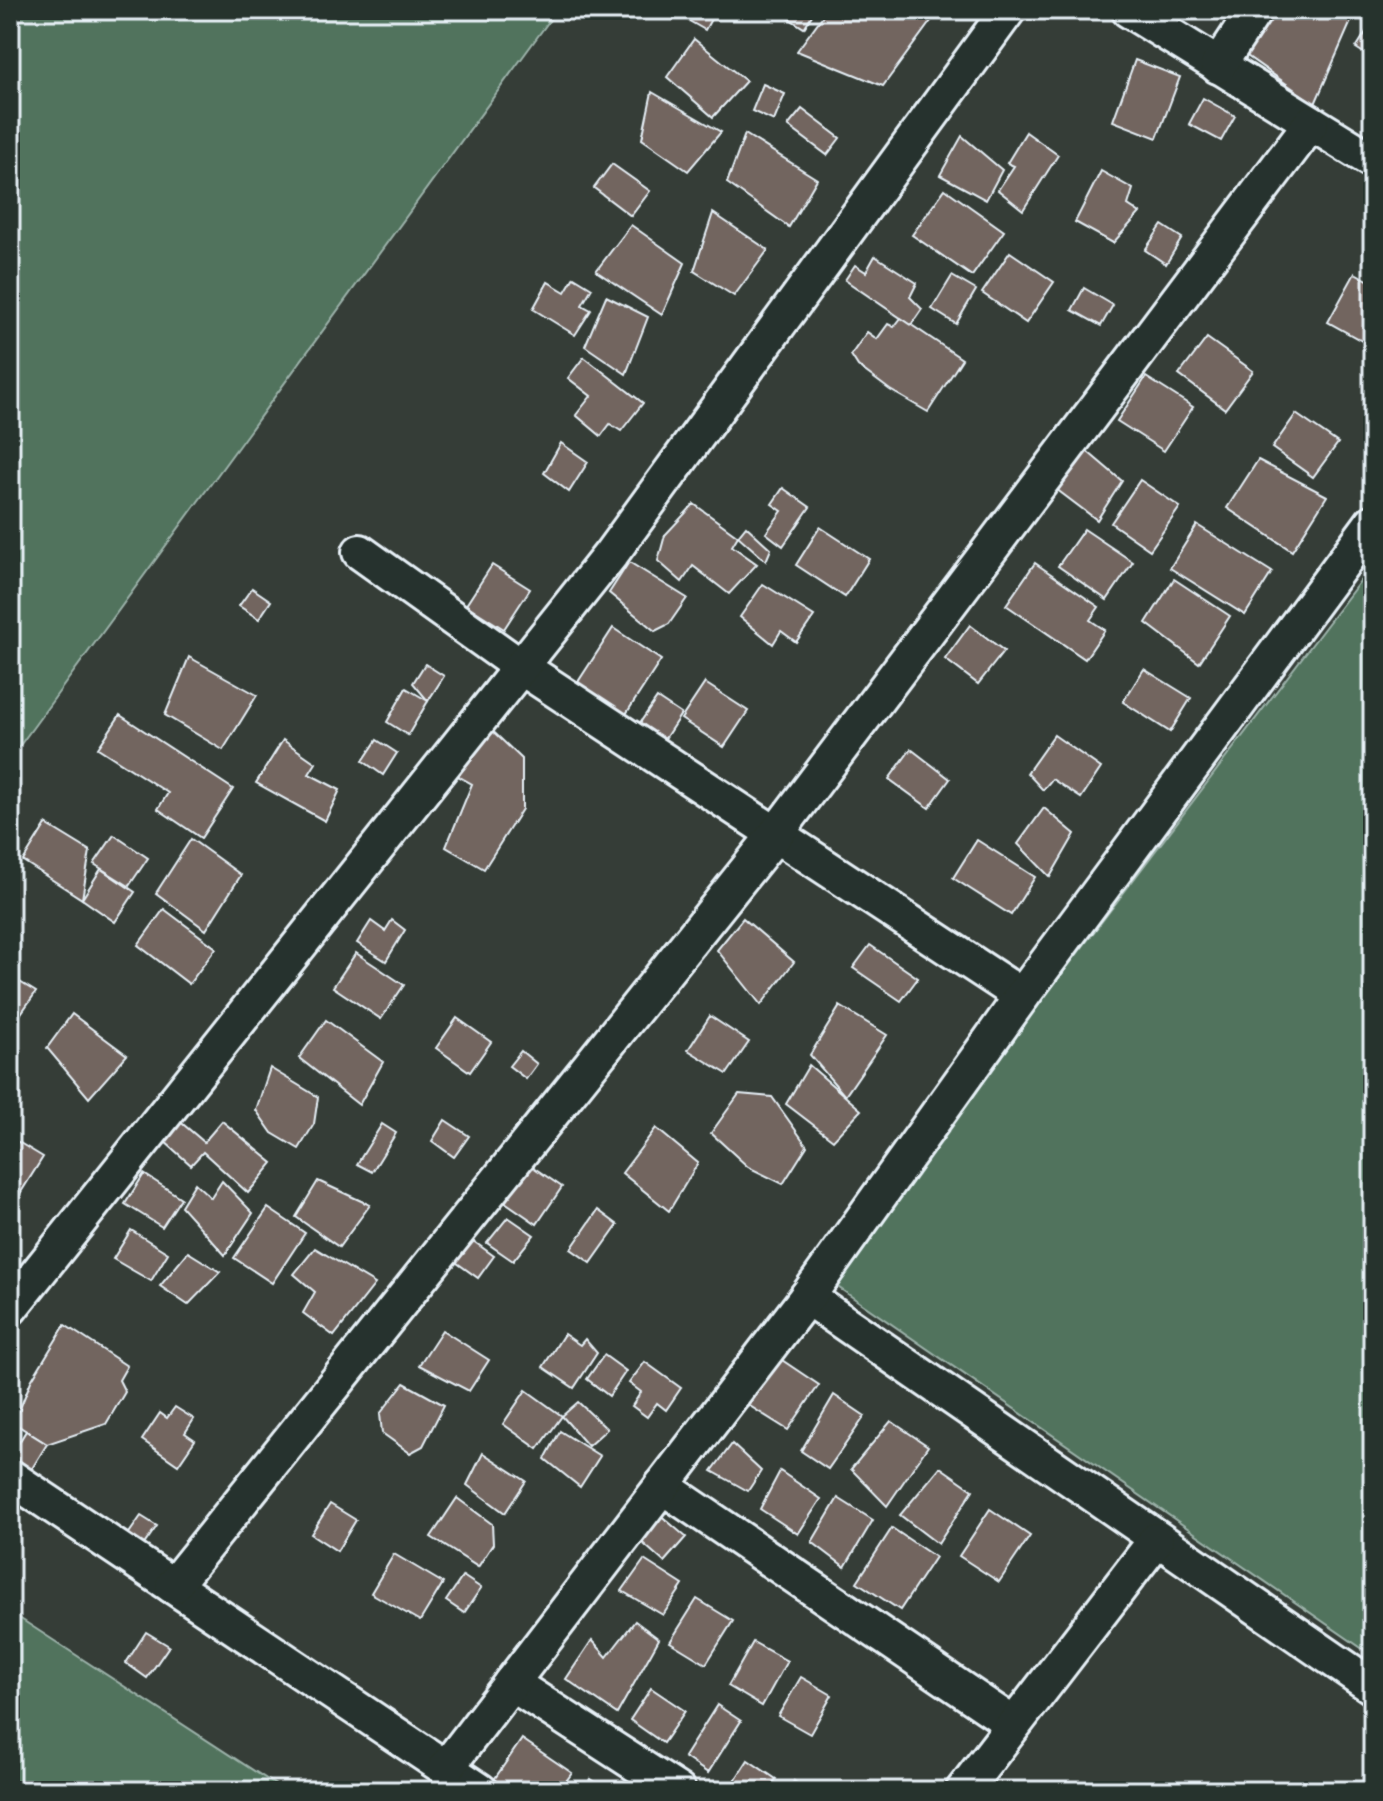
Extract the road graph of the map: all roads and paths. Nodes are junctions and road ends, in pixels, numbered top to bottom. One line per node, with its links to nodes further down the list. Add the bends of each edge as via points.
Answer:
1 (1008, 10): 9 (street, via 676,467)
2 (1129, 10): 4 (street)
3 (1255, 10): 4 (street)
4 (1218, 66): 5 (street)
5 (1311, 123): 6 (street); 10 (street)
6 (1373, 161)
7 (1373, 522): 11 (street)
8 (360, 552): 9 (street)
9 (521, 667): 10 (street); 13 (street)
10 (775, 835): 11 (street); 17 (street)
11 (1022, 996): 12 (street)
12 (807, 1297): 15 (street); 16 (street)
13 (10, 1308)
14 (10, 1477): 17 (street)
15 (662, 1486): 18 (street); 20 (street)
16 (1156, 1540): 19 (street); 20 (street)
17 (173, 1586): 21 (street)
18 (511, 1683): 21 (street); 23 (street)
19 (1373, 1687)
20 (1013, 1724): 24 (street)
21 (446, 1768): 22 (street)
22 (480, 1791)
23 (678, 1791)
24 (963, 1791)

